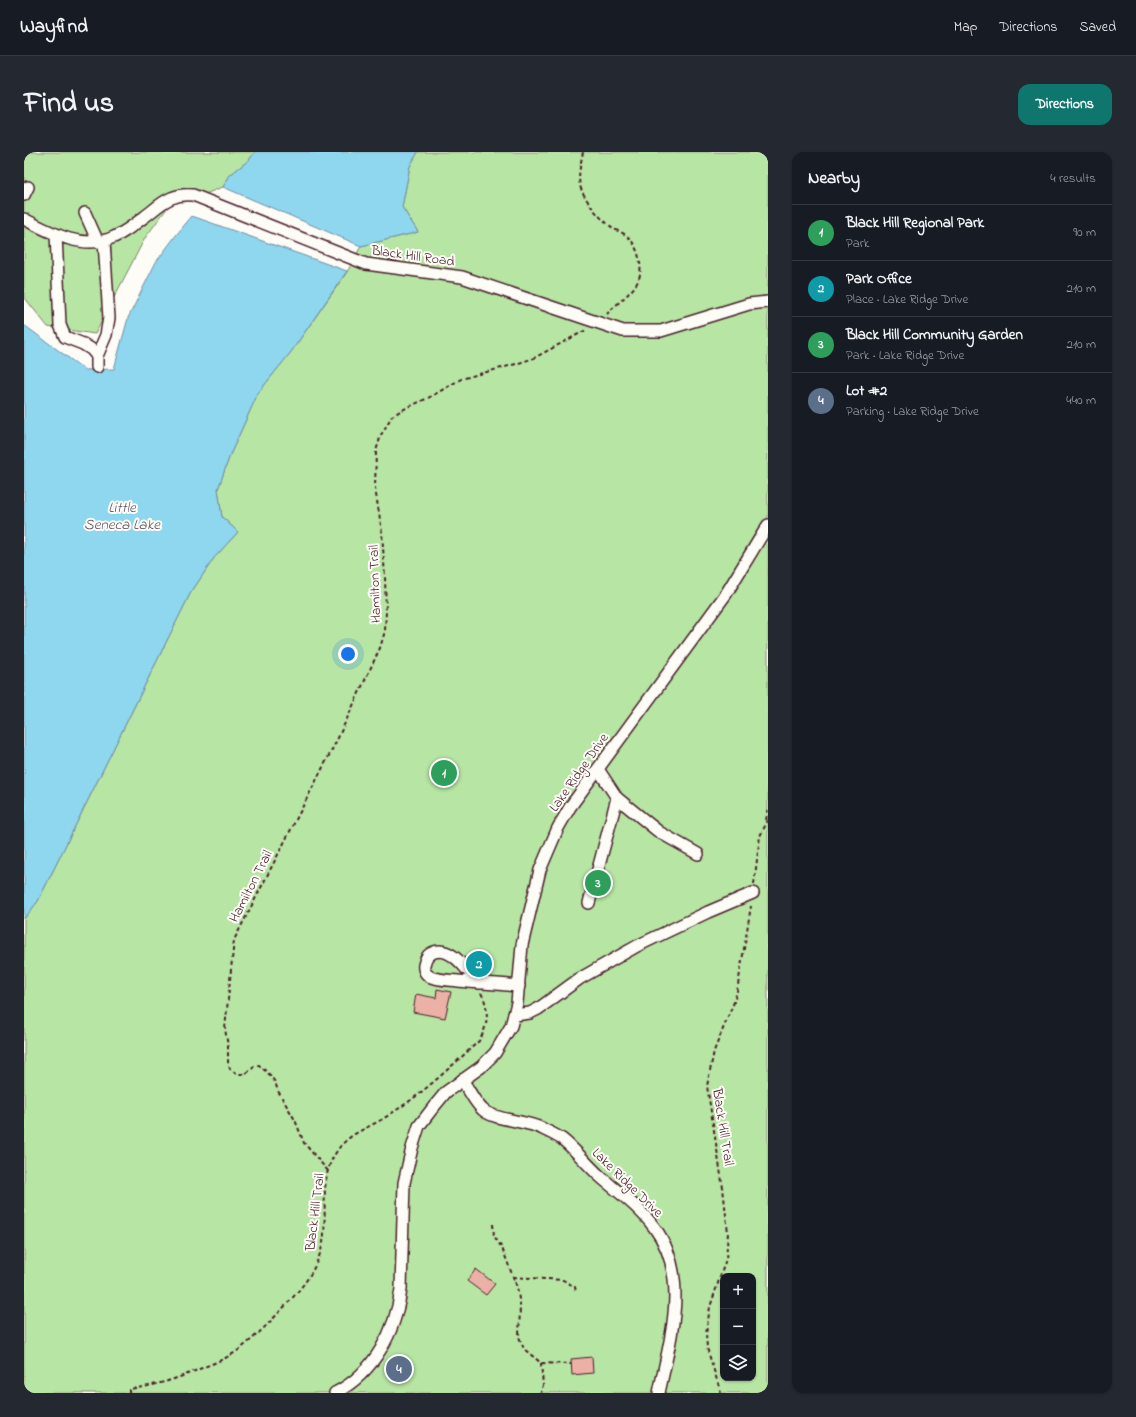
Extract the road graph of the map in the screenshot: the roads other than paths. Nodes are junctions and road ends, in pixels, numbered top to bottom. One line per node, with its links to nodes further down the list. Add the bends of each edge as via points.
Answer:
1 (86, 213): 4 (street)
2 (24, 219): 3 (street, Black Hill Road)
3 (56, 234): 4 (street, Black Hill Road, via 79,241); 6 (street, via 61,330 65,337 84,344)
4 (101, 242): 5 (street, Black Hill Road, via 125,231 164,201 177,195 193,195 366,264 462,277 623,331 661,331 749,304); 6 (street, via 109,318 106,335)
5 (768, 302)
6 (97, 356): 7 (street)
7 (98, 367)
8 (768, 525): 9 (street, Lake Ridge Drive, via 726,594)
9 (598, 769): 10 (street); 14 (street, Lake Ridge Drive, via 564,817 540,870 522,945)
10 (617, 798): 11 (street, via 659,832); 13 (street)
11 (698, 854)
12 (753, 893): 16 (street, via 637,946 579,979 538,1009 530,1013)
13 (589, 903)
14 (519, 986): 15 (street); 16 (street, Lake Ridge Drive)
15 (481, 987)
16 (514, 1014): 17 (street, Lake Ridge Drive, via 511,1026 495,1053)
17 (462, 1080): 18 (street, Lake Ridge Drive, via 446,1092 419,1126 412,1148 404,1183 399,1306 388,1338 368,1367); 19 (street, Lake Ridge Drive, via 483,1110 493,1115 536,1125 562,1139 654,1227 667,1248 674,1270 676,1294 674,1324)
18 (335, 1393)
19 (659, 1393)

